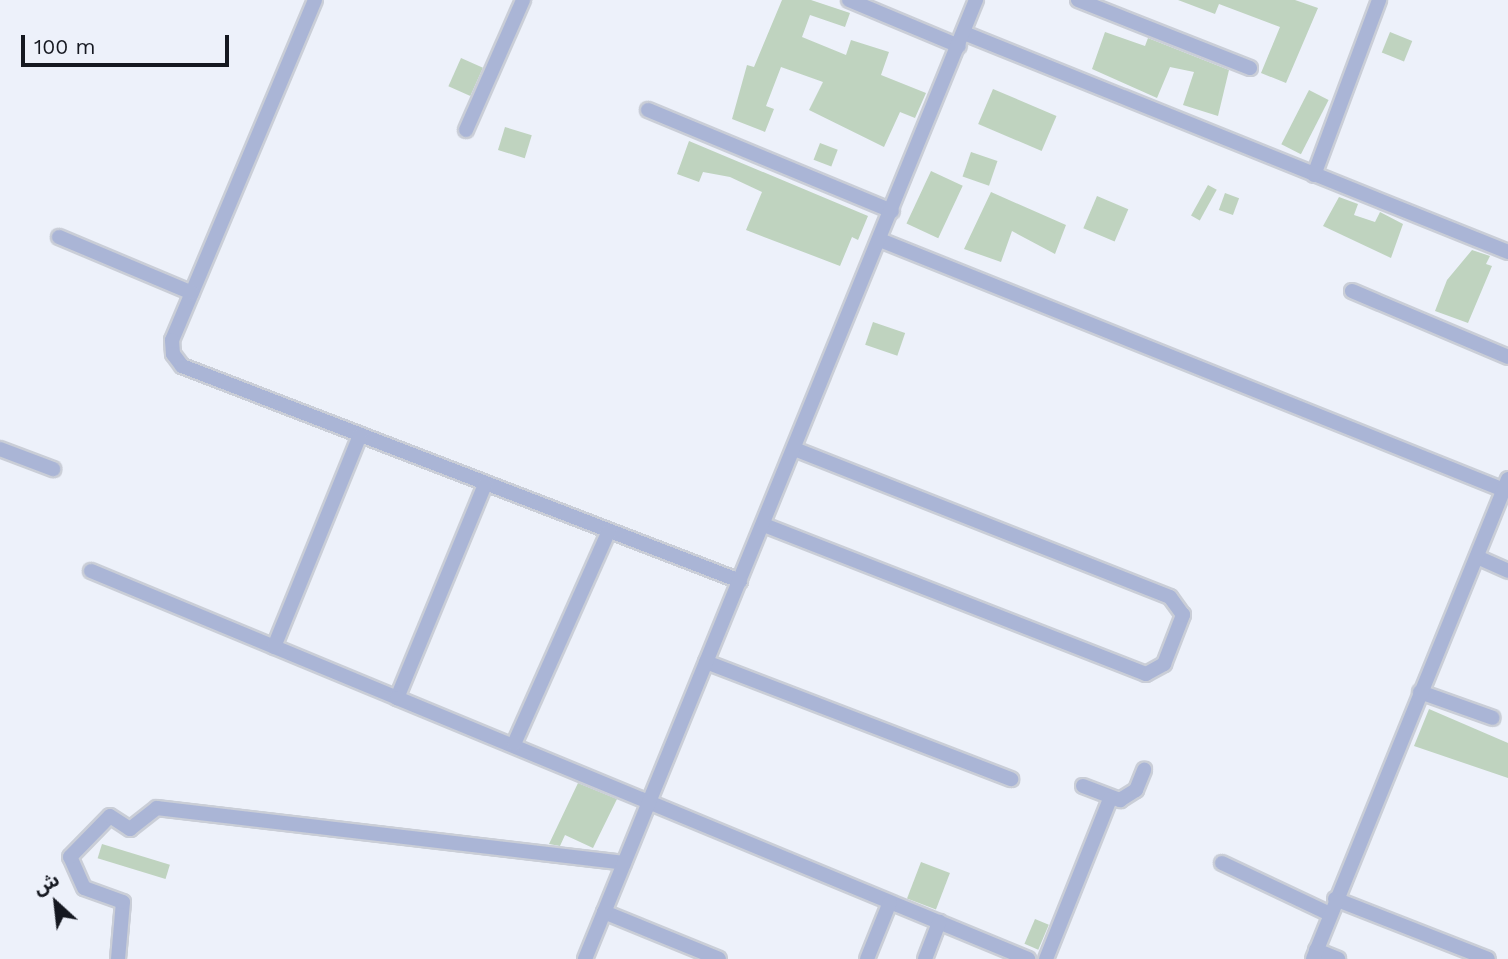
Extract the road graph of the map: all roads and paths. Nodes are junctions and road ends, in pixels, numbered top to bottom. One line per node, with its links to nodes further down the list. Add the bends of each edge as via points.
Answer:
1 (315, 0): 17 (street)
2 (523, 0): 10 (street)
3 (849, 0): 7 (street)
4 (976, 0): 7 (street)
5 (1078, 0): 8 (street)
6 (1380, 0): 11 (street)
7 (961, 39): 11 (street); 12 (street)
8 (1250, 68)
9 (648, 110): 12 (street)
10 (466, 130)
11 (1314, 175): 15 (street)
12 (892, 211): 14 (street)
13 (59, 237): 17 (street)
14 (880, 240): 21 (street); 24 (street)
15 (1508, 252)
16 (1352, 291): 18 (street)
17 (192, 293): 19 (street, via 172,340 182,366)
18 (1508, 356)
19 (360, 435): 23 (street); 31 (street)
20 (0, 449): 22 (street)
21 (795, 449): 25 (street); 25 (street, via 1170,597 1183,615 1164,664 1146,674)
22 (52, 469)
23 (485, 484): 26 (street); 34 (street)
24 (1506, 484): 27 (street)
25 (764, 525): 30 (street)
26 (609, 531): 30 (street); 36 (street)
27 (1477, 557): 28 (street); 33 (street)
28 (1508, 571)
29 (91, 572): 31 (street)
30 (740, 581): 32 (street)
31 (274, 647): 34 (street)
32 (706, 662): 38 (street); 41 (street)
33 (1420, 692): 35 (street); 44 (street)
34 (397, 698): 36 (street)
35 (1493, 718)
36 (514, 744): 41 (street)
37 (1144, 770): 40 (street, via 1129,797)
38 (1011, 779)
39 (1083, 786): 40 (street)
40 (1110, 799): 56 (street)
41 (647, 801): 42 (street); 45 (street)
42 (624, 863): 46 (street); 50 (street, via 157,808 130,829 110,816 70,857 83,888 123,902)
43 (1222, 863): 47 (street)
44 (1335, 899): 47 (street); 58 (street)
45 (890, 902): 48 (street); 53 (street)
46 (604, 912): 51 (street); 52 (street)
47 (1330, 914): 49 (street)
48 (939, 922): 54 (street); 55 (street)
49 (1314, 955): 57 (street)
50 (118, 959)
51 (585, 959)
52 (719, 959)
53 (867, 959)
54 (925, 959)
55 (1028, 959)
56 (1046, 959)
57 (1338, 959)
58 (1488, 959)

